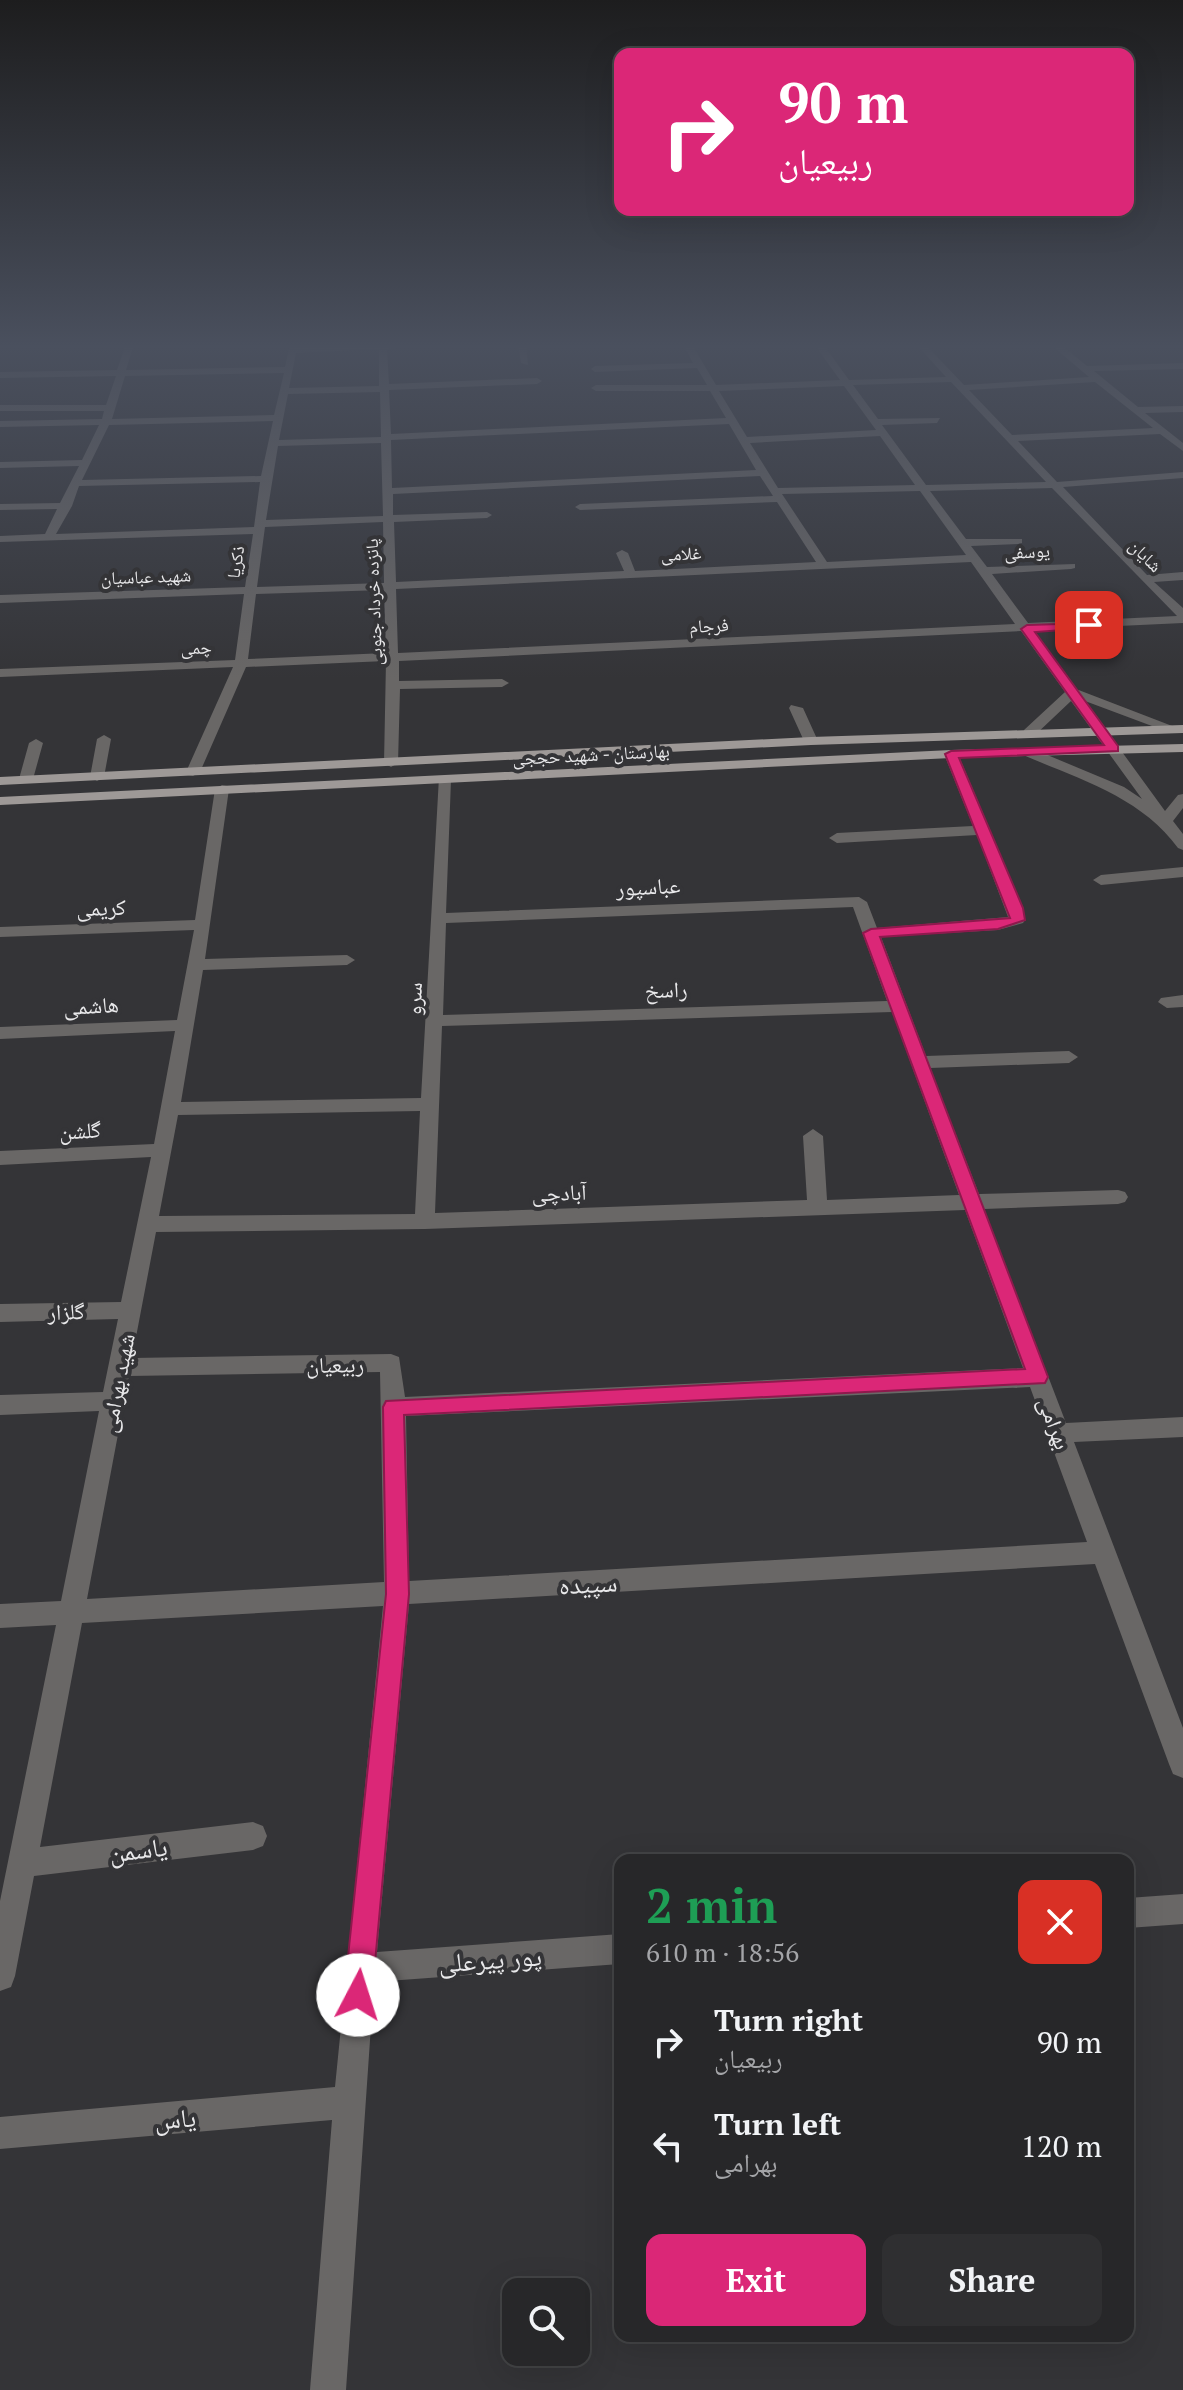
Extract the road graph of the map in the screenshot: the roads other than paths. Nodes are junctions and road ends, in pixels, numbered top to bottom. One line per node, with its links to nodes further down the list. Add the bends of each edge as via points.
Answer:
1 (90, 456): 7 (street)
2 (271, 456): 11 (street, ذکریا)
3 (386, 456): 15 (street, پانزده خرداد جنوبی)
4 (752, 456): 9 (street)
5 (898, 456): 14 (street)
6 (1025, 456): 13 (street, شایان)
7 (86, 463): 8 (street); 12 (street)
8 (0, 465)
9 (763, 473): 15 (street); 16 (street)
10 (1183, 475): 13 (street)
11 (266, 479): 12 (street); 22 (street, ذکریا)
12 (76, 483): 17 (street)
13 (1053, 485): 14 (street); 34 (street, شایان)
14 (921, 486): 16 (street); 26 (street)
15 (387, 491): 21 (street, پانزده خرداد جنوبی)
16 (778, 495): 19 (street); 29 (street)
17 (67, 506): 18 (street); 23 (street)
18 (0, 507)
19 (580, 507)
20 (487, 515): 21 (street)
21 (388, 520): 22 (street); 35 (street, پانزده خرداد جنوبی)
22 (259, 527): 23 (street); 36 (street, ذکریا)
23 (49, 537): 24 (street)
24 (0, 539)
25 (1018, 541): 26 (street)
26 (963, 543): 28 (street)
27 (622, 553): 32 (street)
28 (975, 558): 29 (street, غلامی); 31 (street)
29 (823, 564): 32 (street, غلامی)
30 (1071, 566): 31 (street, یوسفی)
31 (984, 571): 39 (street)
32 (631, 574): 35 (street, غلامی)
33 (1183, 576): 34 (street)
34 (1144, 579): 38 (street, شایان)
35 (389, 586): 36 (street, شهید عباسیان); 41 (street, پانزده خرداد جنوبی)
36 (249, 591): 37 (street, شهید عباسیان); 42 (street, ذکریا)
37 (0, 599)
38 (1183, 617): 39 (street, فرجام)
39 (1027, 629): 40 (street, فرجام); 47 (street)
40 (539, 651): 41 (street, فرجام); 43 (street)
41 (393, 656): 42 (street, چمی); 46 (street, پانزده خرداد جنوبی)
42 (241, 663): 44 (street, چمی); 61 (street, ذکریا)
43 (543, 668)
44 (0, 673)
45 (502, 683): 46 (street)
46 (393, 685): 60 (street, پانزده خرداد جنوبی)
47 (1073, 692): 49 (street); 50 (street); 51 (street)
48 (796, 708): 54 (street)
49 (1178, 729): 50 (main road, بهارستان - شهید حججی)
50 (1102, 731): 51 (main road, بهارستان - شهید حججی); 56 (street)
51 (1029, 733): 52 (main road, بهارستان - شهید حججی)
52 (957, 736): 54 (main road, بهارستان - شهید حججی); 59 (main road, via 969,745)
53 (104, 739): 62 (street)
54 (811, 741): 60 (main road, بهارستان - شهید حججی)
55 (36, 743): 63 (street)
56 (1113, 748): 57 (main road, بهارستان - شهید حججی); 58 (main road, بهارستان - شهید حججی); 70 (street)
57 (1183, 748)
58 (1028, 752): 59 (main road, بهارستان - شهید حججی); 70 (street, via 1119,790)
59 (957, 754): 64 (main road, بهارستان - شهید حججی); 71 (street)
60 (391, 763): 61 (main road, بهارستان - شهید حججی); 66 (main road)
61 (193, 772): 62 (main road, بهارستان - شهید حججی)
62 (97, 777): 63 (main road, بهارستان - شهید حججی)
63 (26, 779): 65 (main road, بهارستان - شهید حججی)
64 (444, 780): 66 (main road, بهارستان - شهید حججی); 77 (street, سرو)
65 (0, 781)
66 (391, 782): 67 (main road, بهارستان - شهید حججی)
67 (222, 789): 69 (main road, بهارستان - شهید حججی); 78 (street, شهید بهرامی)
68 (1183, 798): 70 (street)
69 (0, 801)
70 (1165, 821): 73 (street)
71 (983, 830): 72 (street); 80 (street, via 1017,920)
72 (837, 838)
73 (1183, 845)
74 (1183, 872): 75 (street)
75 (1101, 880)
76 (859, 902): 77 (street, عباسپور); 80 (street, بهرامی)
77 (439, 918): 84 (street, سرو)
78 (203, 925): 79 (street, کریمی); 82 (street, شهید بهرامی)
79 (0, 932)
80 (871, 933): 83 (street, بهرامی)
81 (347, 960): 82 (street)
82 (195, 965): 85 (street, شهید بهرامی)
83 (899, 1006): 84 (street, راسخ); 88 (street, بهرامی)
84 (434, 1021): 89 (street, سرو)
85 (185, 1025): 86 (street, هاشمی); 90 (street, شهید بهرامی)
86 (0, 1033)
87 (1069, 1057): 88 (street)
88 (919, 1062): 95 (street, بهرامی)
89 (431, 1104): 90 (street); 97 (street, سرو)
90 (170, 1109): 92 (street, شهید بهرامی)
91 (813, 1136): 96 (street)
92 (162, 1150): 93 (street, گلشن); 98 (street, شهید بهرامی)
93 (0, 1158)
94 (1118, 1197): 95 (street, آبادچی)
95 (972, 1201): 96 (street, آبادچی); 102 (street, بهرامی)
96 (817, 1207): 97 (street, آبادچی)
97 (425, 1221): 98 (street, آبادچی)
98 (148, 1224): 99 (street, شهید بهرامی)
99 (131, 1310): 100 (street, گلزار); 101 (street, شهید بهرامی)
100 (0, 1313)
101 (120, 1367): 103 (street, شهید بهرامی); 105 (street, ربیعیان, via 391,1363)
102 (1038, 1377): 105 (street); 107 (street, بهرامی)
103 (113, 1401): 104 (street); 110 (street, شهید بهرامی)
104 (0, 1405)
105 (394, 1407): 109 (street)
106 (1183, 1427): 107 (street)
107 (1059, 1433): 108 (street, بهرامی)
108 (1104, 1552): 109 (street, سپیده); 112 (street, بهرامی)
109 (397, 1594): 110 (street, سپیده); 119 (street)
110 (73, 1610): 111 (street, سپیده); 115 (street, شهید بهرامی)
111 (0, 1616)
112 (1172, 1707): 113 (street, بهرامی)
113 (1183, 1764)
114 (253, 1836): 115 (street, یاسمن)
115 (23, 1863): 120 (street, شهید بهرامی)
116 (1183, 1909): 117 (street)
117 (1134, 1913)
118 (614, 1949): 119 (street, پور پیرعلی)
119 (360, 1968): 121 (street)
120 (0, 1976)
121 (350, 2102): 122 (street, یاس); 123 (street)
122 (0, 2133)
123 (328, 2390)

